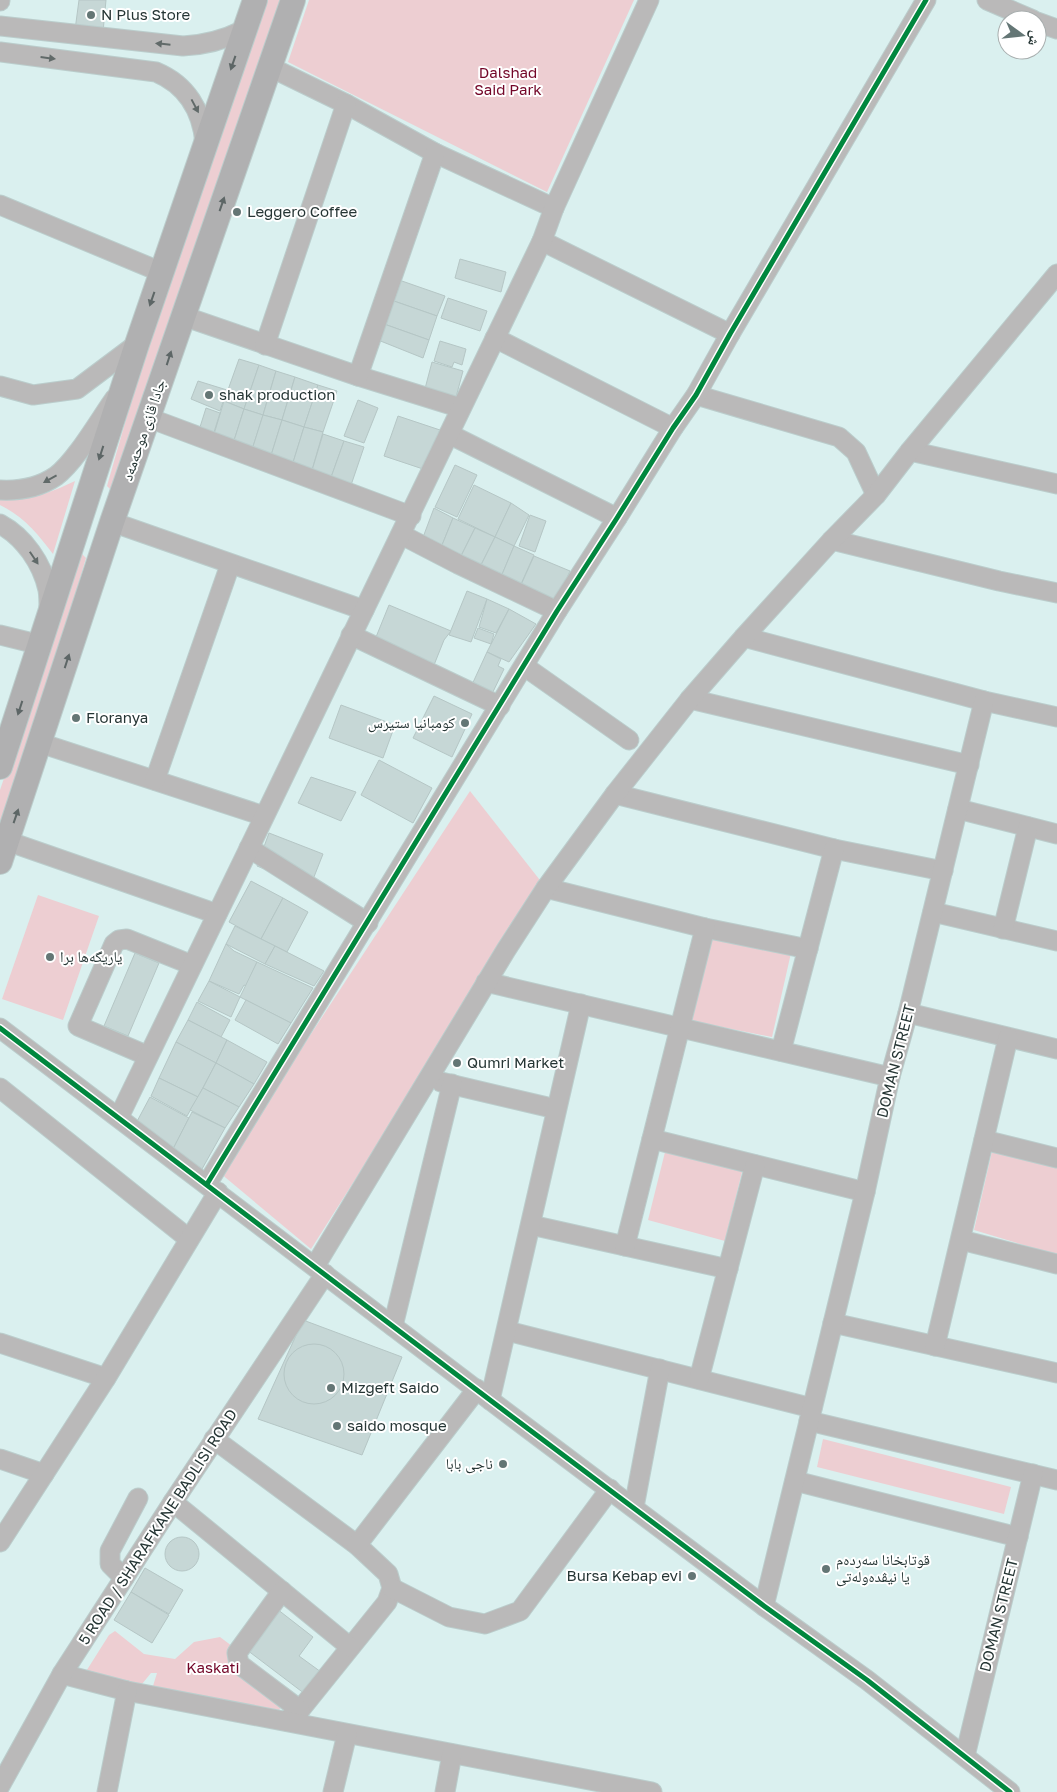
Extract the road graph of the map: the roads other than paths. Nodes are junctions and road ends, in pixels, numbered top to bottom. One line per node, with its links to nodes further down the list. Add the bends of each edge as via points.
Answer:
1 (255, 0): 8 (main road)
2 (293, 0): 12 (main road, جادا قازی موحەمەد)
3 (649, 0): 17 (street)
4 (926, 0): 22 (street)
5 (987, 0): 6 (street)
6 (1010, 10)
7 (0, 26): 9 (street)
8 (244, 30): 9 (street, one-way to 9, via 221,40 196,45); 14 (main road, one-way to 14)
9 (124, 40): 11 (street)
10 (0, 52): 11 (street, one-way to 11)
11 (120, 67): 14 (street, one-way to 14, via 156,72 175,82 197,108)
12 (270, 67): 13 (street); 21 (main road, جادا قازی موحەمەد, one-way to 12)
13 (346, 104): 15 (street); 25 (street)
14 (206, 143): 19 (main road)
15 (435, 154): 17 (street); 26 (street)
16 (0, 205): 19 (street)
17 (554, 208): 18 (street)
18 (542, 241): 22 (street); 23 (street)
19 (161, 272): 24 (main road, one-way to 24)
20 (1057, 274): 34 (street, 5 ROAD / SHARAFKANE BADLISI ROAD)
21 (183, 316): 25 (street); 31 (main road, جادا قازی موحەمەد, one-way to 21)
22 (730, 334): 29 (street)
23 (495, 338): 30 (street); 32 (street)
24 (136, 344): 27 (street, via 77,389 34,395); 28 (main road)
25 (265, 345): 26 (street)
26 (358, 376): 30 (street)
27 (0, 386)
28 (123, 386): 36 (street, one-way to 36, via 69,464 56,476 33,486); 44 (main road, one-way to 44)
29 (696, 395): 32 (street); 37 (street, via 839,437 856,452)
30 (461, 408): 33 (street)
31 (149, 418): 38 (street); 40 (main road, جادا قازی موحەمەد)
32 (673, 428): 39 (street)
33 (449, 434): 38 (street); 39 (street)
34 (910, 451): 35 (street); 37 (street, 5 ROAD / SHARAFKANE BADLISI ROAD)
35 (1057, 484)
36 (0, 490)
37 (876, 496): 43 (street, 5 ROAD / SHARAFKANE BADLISI ROAD)
38 (411, 516): 42 (street)
39 (617, 518): 49 (street)
40 (112, 522): 45 (main road, جادا قازی موحەمەد); 46 (street)
41 (0, 524): 50 (street, one-way to 50, via 23,542 39,564 48,590)
42 (402, 535): 48 (street); 49 (street)
43 (832, 540): 47 (street); 53 (street, 5 ROAD / SHARAFKANE BADLISI ROAD)
44 (72, 544): 45 (main road, via 81,541 96,545); 50 (main road)
45 (101, 555): 61 (main road, جادا قازی موحەمەد, one-way to 45)
46 (230, 565): 48 (street); 64 (street)
47 (1057, 593)
48 (364, 610): 52 (street)
49 (557, 611): 55 (street)
50 (50, 617): 54 (main road)
51 (0, 635): 54 (street)
52 (351, 635): 58 (street); 67 (street)
53 (744, 637): 56 (street, 5 ROAD / SHARAFKANE BADLISI ROAD); 57 (street)
54 (41, 645): 63 (main road, one-way to 63)
55 (524, 666): 58 (street); 60 (street)
56 (690, 699): 62 (street); 65 (street, 5 ROAD / SHARAFKANE BADLISI ROAD)
57 (984, 701): 59 (street); 62 (street, DOMAN STREET)
58 (500, 706): 77 (street)
59 (1057, 718)
60 (629, 740)
61 (40, 743): 64 (street); 72 (main road, جادا قازی موحەمەد, one-way to 61)
62 (969, 765): 66 (street, DOMAN STREET)
63 (0, 767)
64 (155, 780): 67 (street)
65 (615, 794): 71 (street); 74 (street, 5 ROAD / SHARAFKANE BADLISI ROAD)
66 (958, 809): 68 (street); 73 (street, DOMAN STREET)
67 (264, 816): 70 (street)
68 (1028, 827): 69 (street); 79 (street)
69 (1057, 834)
70 (249, 848): 76 (street); 77 (street)
71 (834, 849): 73 (street); 81 (street)
72 (3, 852): 76 (street)
73 (943, 871): 75 (street, DOMAN STREET)
74 (546, 888): 78 (street); 83 (street, 5 ROAD / SHARAFKANE BADLISI ROAD)
75 (933, 912): 79 (street); 85 (street, DOMAN STREET)
76 (217, 914): 82 (street)
77 (368, 922): 102 (street)
78 (705, 928): 81 (street); 86 (street)
79 (1003, 929): 80 (street)
80 (1057, 941)
81 (808, 950): 90 (street)
82 (192, 965): 91 (street); 91 (street, via 127,939 114,944 78,1026)
83 (486, 982): 84 (street); 93 (street, 5 ROAD / SHARAFKANE BADLISI ROAD)
84 (581, 1004): 86 (street); 96 (street)
85 (908, 1013): 88 (street); 92 (street, DOMAN STREET)
86 (679, 1027): 90 (street); 98 (street)
87 (0, 1028): 97 (street)
88 (1008, 1038): 89 (street); 99 (street)
89 (1057, 1050)
90 (781, 1051): 92 (street)
91 (148, 1056): 97 (street)
92 (890, 1076): 103 (street, DOMAN STREET)
93 (428, 1079): 94 (street); 110 (street, 5 ROAD / SHARAFKANE BADLISI ROAD)
94 (452, 1084): 96 (street); 112 (street)
95 (0, 1088): 105 (street)
96 (556, 1109): 104 (street)
97 (119, 1117): 102 (street)
98 (652, 1139): 101 (street); 107 (street)
99 (984, 1140): 100 (street); 106 (street)
100 (1057, 1158)
101 (755, 1165): 103 (street); 109 (street)
102 (213, 1188): 105 (street); 110 (street)
103 (865, 1192): 111 (street, DOMAN STREET)
104 (530, 1225): 107 (street); 113 (street)
105 (190, 1239): 118 (street)
106 (961, 1240): 108 (street); 115 (street)
107 (625, 1246): 109 (street)
108 (1057, 1264)
109 (728, 1269): 119 (street)
110 (320, 1270): 112 (street); 122 (street, 5 ROAD / SHARAFKANE BADLISI ROAD)
111 (833, 1323): 115 (street); 121 (street, DOMAN STREET)
112 (393, 1326): 120 (street)
113 (507, 1330): 116 (street); 120 (street)
114 (0, 1343): 118 (street)
115 (935, 1346): 117 (street)
116 (660, 1369): 119 (street); 131 (street)
117 (1057, 1373)
118 (106, 1378): 124 (street)
119 (699, 1379): 121 (street)
120 (483, 1394): 128 (street); 134 (street)
121 (811, 1414): 125 (street); 127 (street, DOMAN STREET)
122 (214, 1439): 130 (street, 5 ROAD / SHARAFKANE BADLISI ROAD); 134 (street)
123 (0, 1459): 124 (street)
124 (44, 1474): 133 (street)
125 (1033, 1474): 126 (street); 132 (street, DOMAN STREET)
126 (1057, 1480)
127 (795, 1481): 132 (street); 138 (street, DOMAN STREET)
128 (610, 1490): 131 (street); 136 (street, via 520,1611 485,1624 449,1617)
129 (138, 1498): 135 (street, via 110,1551 110,1564)
130 (172, 1502): 135 (street, 5 ROAD / SHARAFKANE BADLISI ROAD); 137 (street)
131 (634, 1507): 138 (street)
132 (1018, 1537): 145 (street, DOMAN STREET)
133 (0, 1542)
134 (356, 1545): 136 (street, via 388,1574)
135 (124, 1578): 140 (street, 5 ROAD / SHARAFKANE BADLISI ROAD)
136 (392, 1588): 139 (street, via 387,1602)
137 (282, 1591): 139 (street); 142 (street, via 236,1653 239,1664)
138 (764, 1606): 145 (street)
139 (350, 1647): 142 (street)
140 (62, 1674): 141 (street); 146 (street, 5 ROAD / SHARAFKANE BADLISI ROAD)
141 (127, 1691): 142 (street); 147 (street)
142 (293, 1716): 143 (street)
143 (347, 1734): 144 (street); 148 (street)
144 (452, 1754): 149 (street); 150 (street)
145 (965, 1756): 151 (street)
146 (0, 1786)
147 (107, 1792)
148 (334, 1792)
149 (445, 1792)
150 (652, 1792)
151 (1010, 1792)

